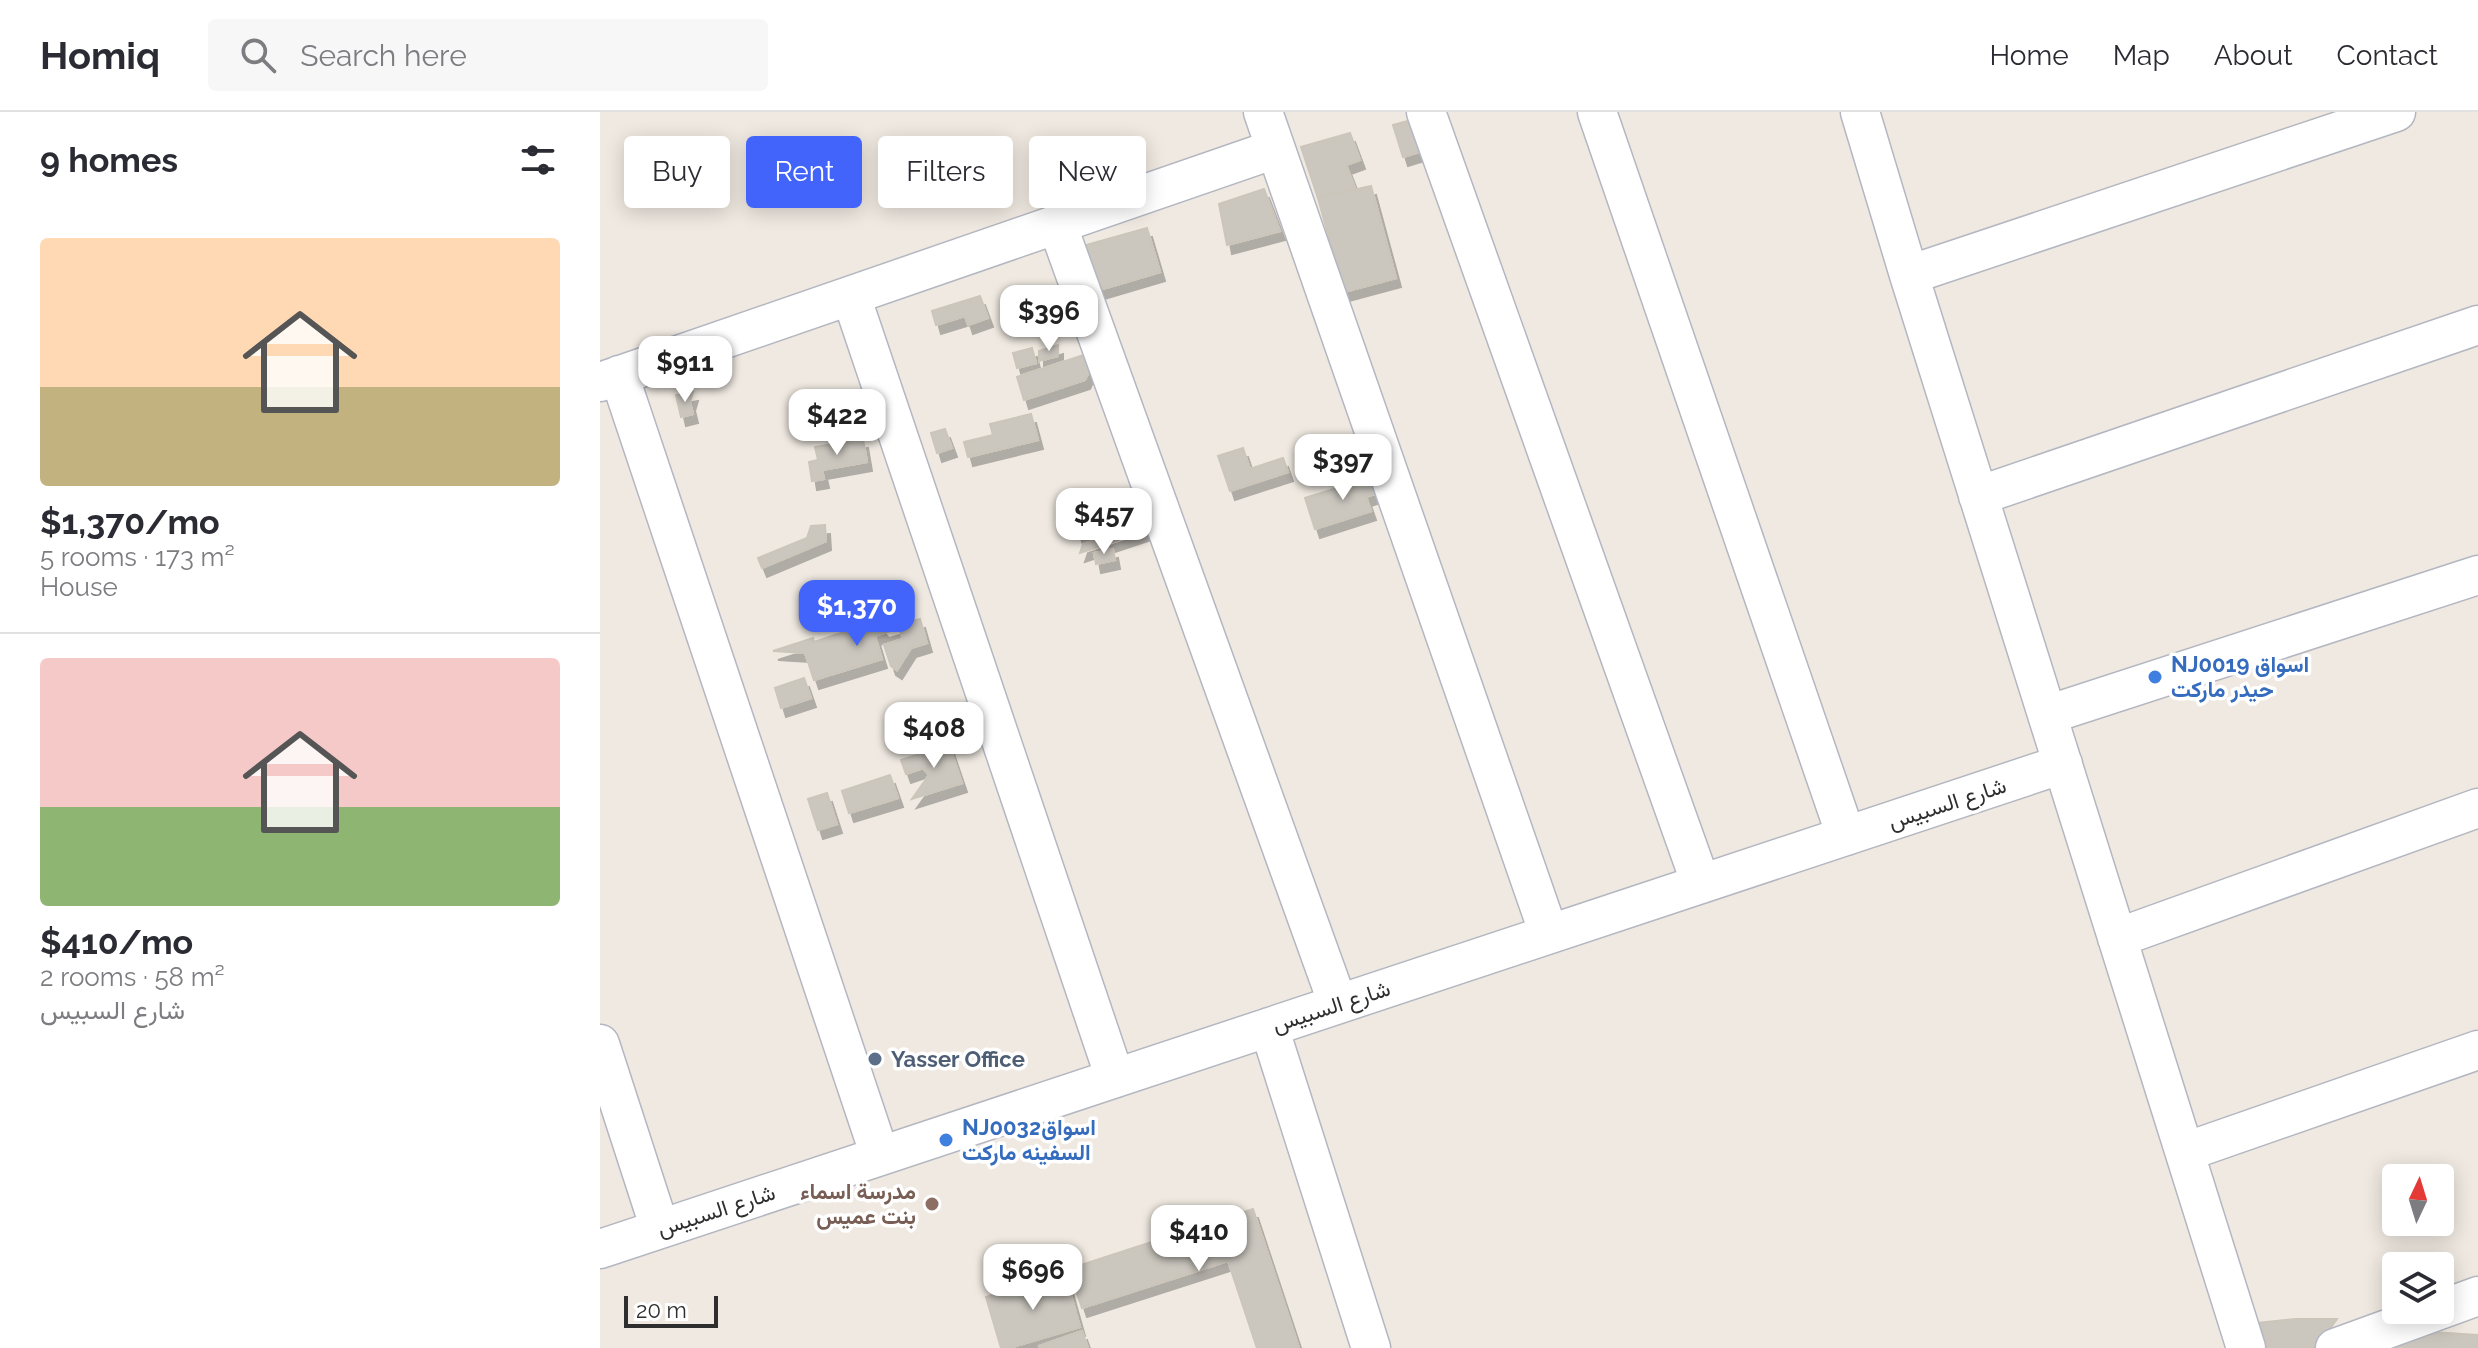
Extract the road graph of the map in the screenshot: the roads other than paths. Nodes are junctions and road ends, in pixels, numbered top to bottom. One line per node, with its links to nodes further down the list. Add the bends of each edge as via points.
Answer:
1 (1263, 112): 6 (street)
2 (1426, 112): 18 (street)
3 (1597, 112): 17 (street)
4 (1860, 112): 8 (street)
5 (2396, 112): 8 (street)
6 (1275, 149): 7 (street); 19 (street)
7 (1057, 224): 9 (street); 21 (street)
8 (1909, 275): 12 (street)
9 (851, 296): 11 (street); 25 (street)
10 (2478, 325): 12 (street)
11 (610, 379): 27 (street)
12 (1978, 496): 14 (street)
13 (2478, 575): 14 (street)
14 (2047, 715): 15 (street)
15 (2063, 764): 17 (street, شارع السبيس); 20 (street)
16 (2478, 808): 20 (street)
17 (1846, 836): 18 (street, شارع السبيس)
18 (1701, 884): 19 (street, شارع السبيس)
19 (1549, 934): 21 (street, شارع السبيس)
20 (2117, 938): 26 (street)
21 (1338, 1004): 22 (street, شارع السبيس)
22 (1269, 1027): 25 (street, شارع السبيس); 31 (street)
23 (600, 1044): 28 (street)
24 (2478, 1050): 26 (street)
25 (1115, 1078): 27 (street, شارع السبيس)
26 (2185, 1152): 32 (street)
27 (880, 1156): 28 (street, شارع السبيس)
28 (660, 1229): 29 (street, شارع السبيس)
29 (600, 1249)
30 (2478, 1296): 33 (street)
31 (1371, 1348)
32 (2246, 1348)
33 (2335, 1348)

